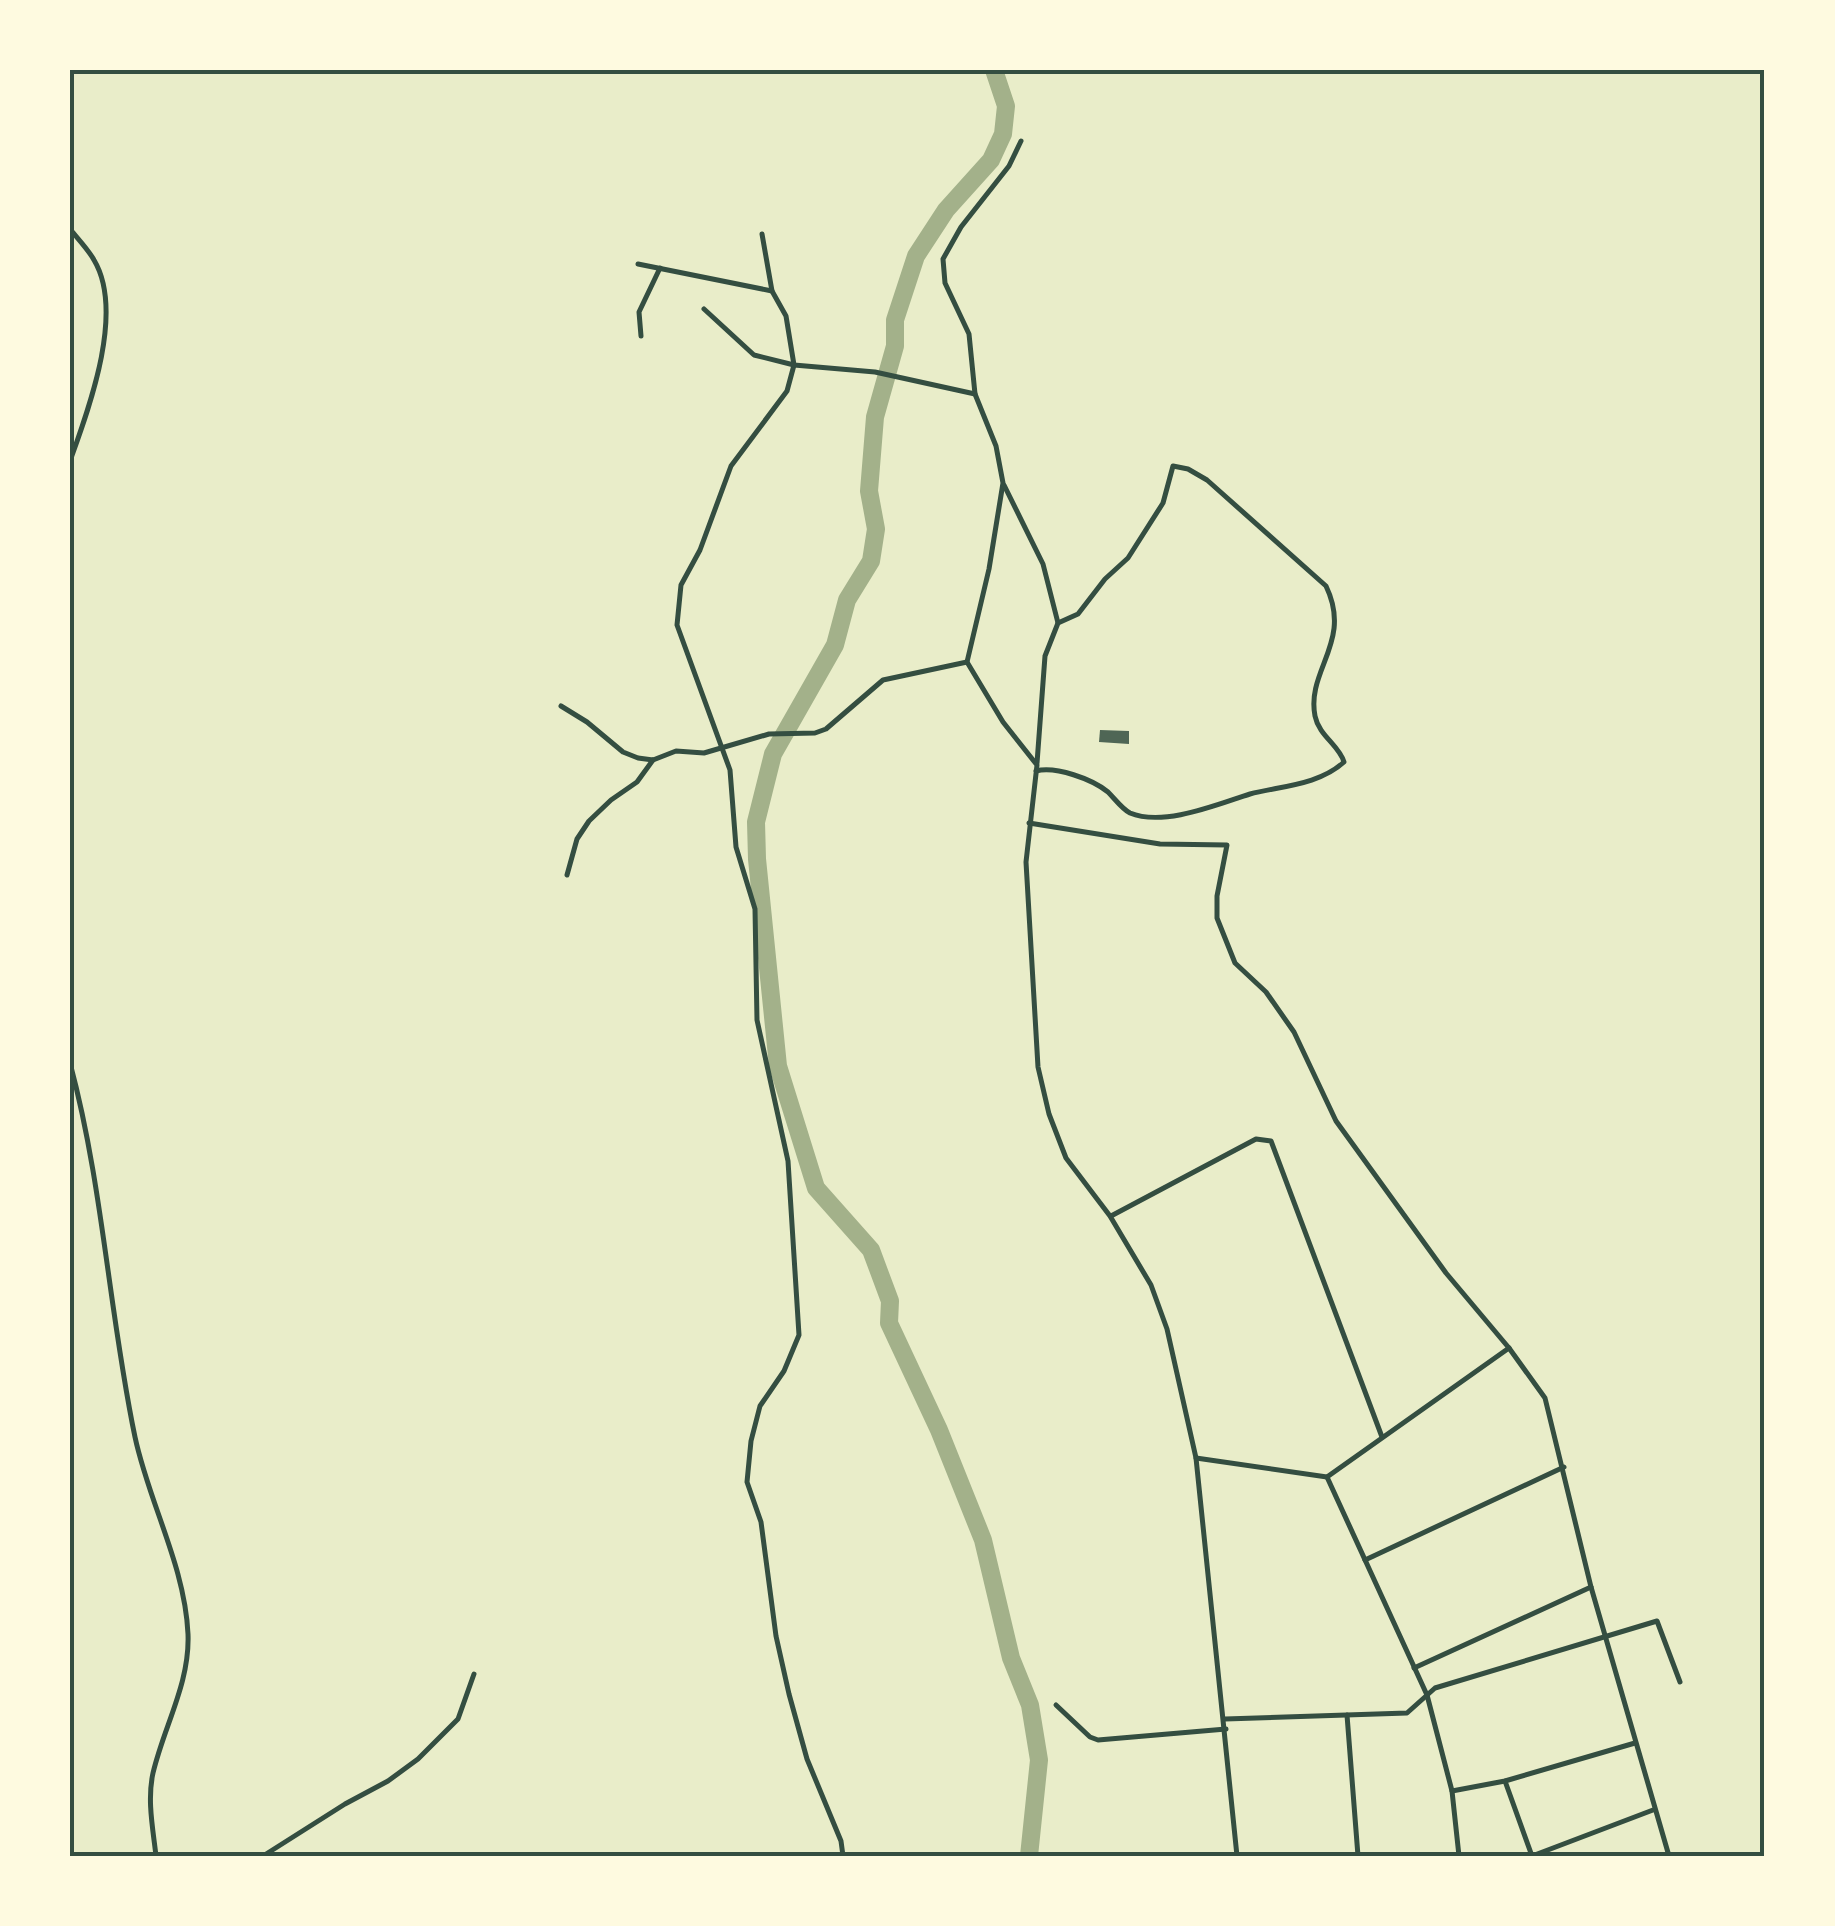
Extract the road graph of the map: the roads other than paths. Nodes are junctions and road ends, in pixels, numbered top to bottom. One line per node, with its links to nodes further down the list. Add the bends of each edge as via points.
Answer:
1 (1020, 142): 10 (street, via 943,260 945,283 970,342)
2 (70, 228): 11 (street, via 96,262 107,310 101,364)
3 (762, 234): 6 (street)
4 (638, 264): 5 (street)
5 (660, 268): 6 (street); 8 (street, via 638,312)
6 (772, 291): 9 (street, via 786,316)
7 (704, 309): 9 (street, via 754,354)
8 (641, 336)
9 (794, 364): 10 (street, via 875,372); 16 (street, via 787,392 730,466 677,605 682,644)
10 (975, 394): 12 (street)
11 (70, 460)
12 (1003, 482): 13 (street, via 1043,564); 14 (street)
13 (1058, 623): 18 (street, via 1045,656); 18 (street, via 1078,614 1128,558 1163,503 1174,466 1188,469 1326,586 1337,618 1315,714 1344,762 1304,782 1209,809 1150,816 1128,813 1104,789)
14 (966, 662): 16 (street, via 883,680 826,729); 18 (street)
15 (561, 706): 17 (street, via 623,752)
16 (721, 746): 17 (street); 45 (street, via 730,770 736,848 755,909 756,1020 788,1162 799,1335 760,1406 747,1482 789,1694)
17 (653, 760): 20 (street, via 582,830)
18 (1036, 768): 19 (street)
19 (1029, 824): 22 (street, via 1038,1066 1066,1158); 23 (street, via 1160,844 1227,846 1217,918 1235,963 1294,1032 1336,1121)
20 (567, 875)
21 (70, 1063): 43 (street, via 101,1210 136,1442 183,1592 188,1631 188,1660 153,1772)
22 (1110, 1216): 24 (street, via 1256,1139 1272,1140); 25 (street, via 1162,1312)
23 (1509, 1348): 24 (street); 26 (street, via 1545,1398)
24 (1382, 1437): 27 (street)
25 (1196, 1458): 27 (street); 37 (street)
26 (1564, 1467): 28 (street); 29 (street)
27 (1327, 1477): 28 (street)
28 (1365, 1560): 31 (street)
29 (1591, 1587): 30 (street); 31 (street)
30 (1606, 1634): 33 (street, via 1657,1621); 34 (street); 39 (street)
31 (1414, 1668): 34 (street)
32 (474, 1674): 44 (street, via 458,1720 418,1758)
33 (1680, 1682)
34 (1427, 1696): 36 (street, via 1408,1712); 41 (street)
35 (1056, 1704): 38 (street, via 1098,1740)
36 (1347, 1715): 37 (street); 47 (street)
37 (1224, 1719): 38 (street)
38 (1226, 1730): 46 (street)
39 (1635, 1743): 40 (street); 42 (street)
40 (1505, 1782): 41 (street); 49 (street)
41 (1452, 1791): 48 (street)
42 (1653, 1810): 49 (street); 50 (street)
43 (156, 1856)
44 (263, 1856)
45 (843, 1856)
46 (1237, 1856)
47 (1358, 1856)
48 (1458, 1856)
49 (1532, 1856)
50 (1668, 1856)

